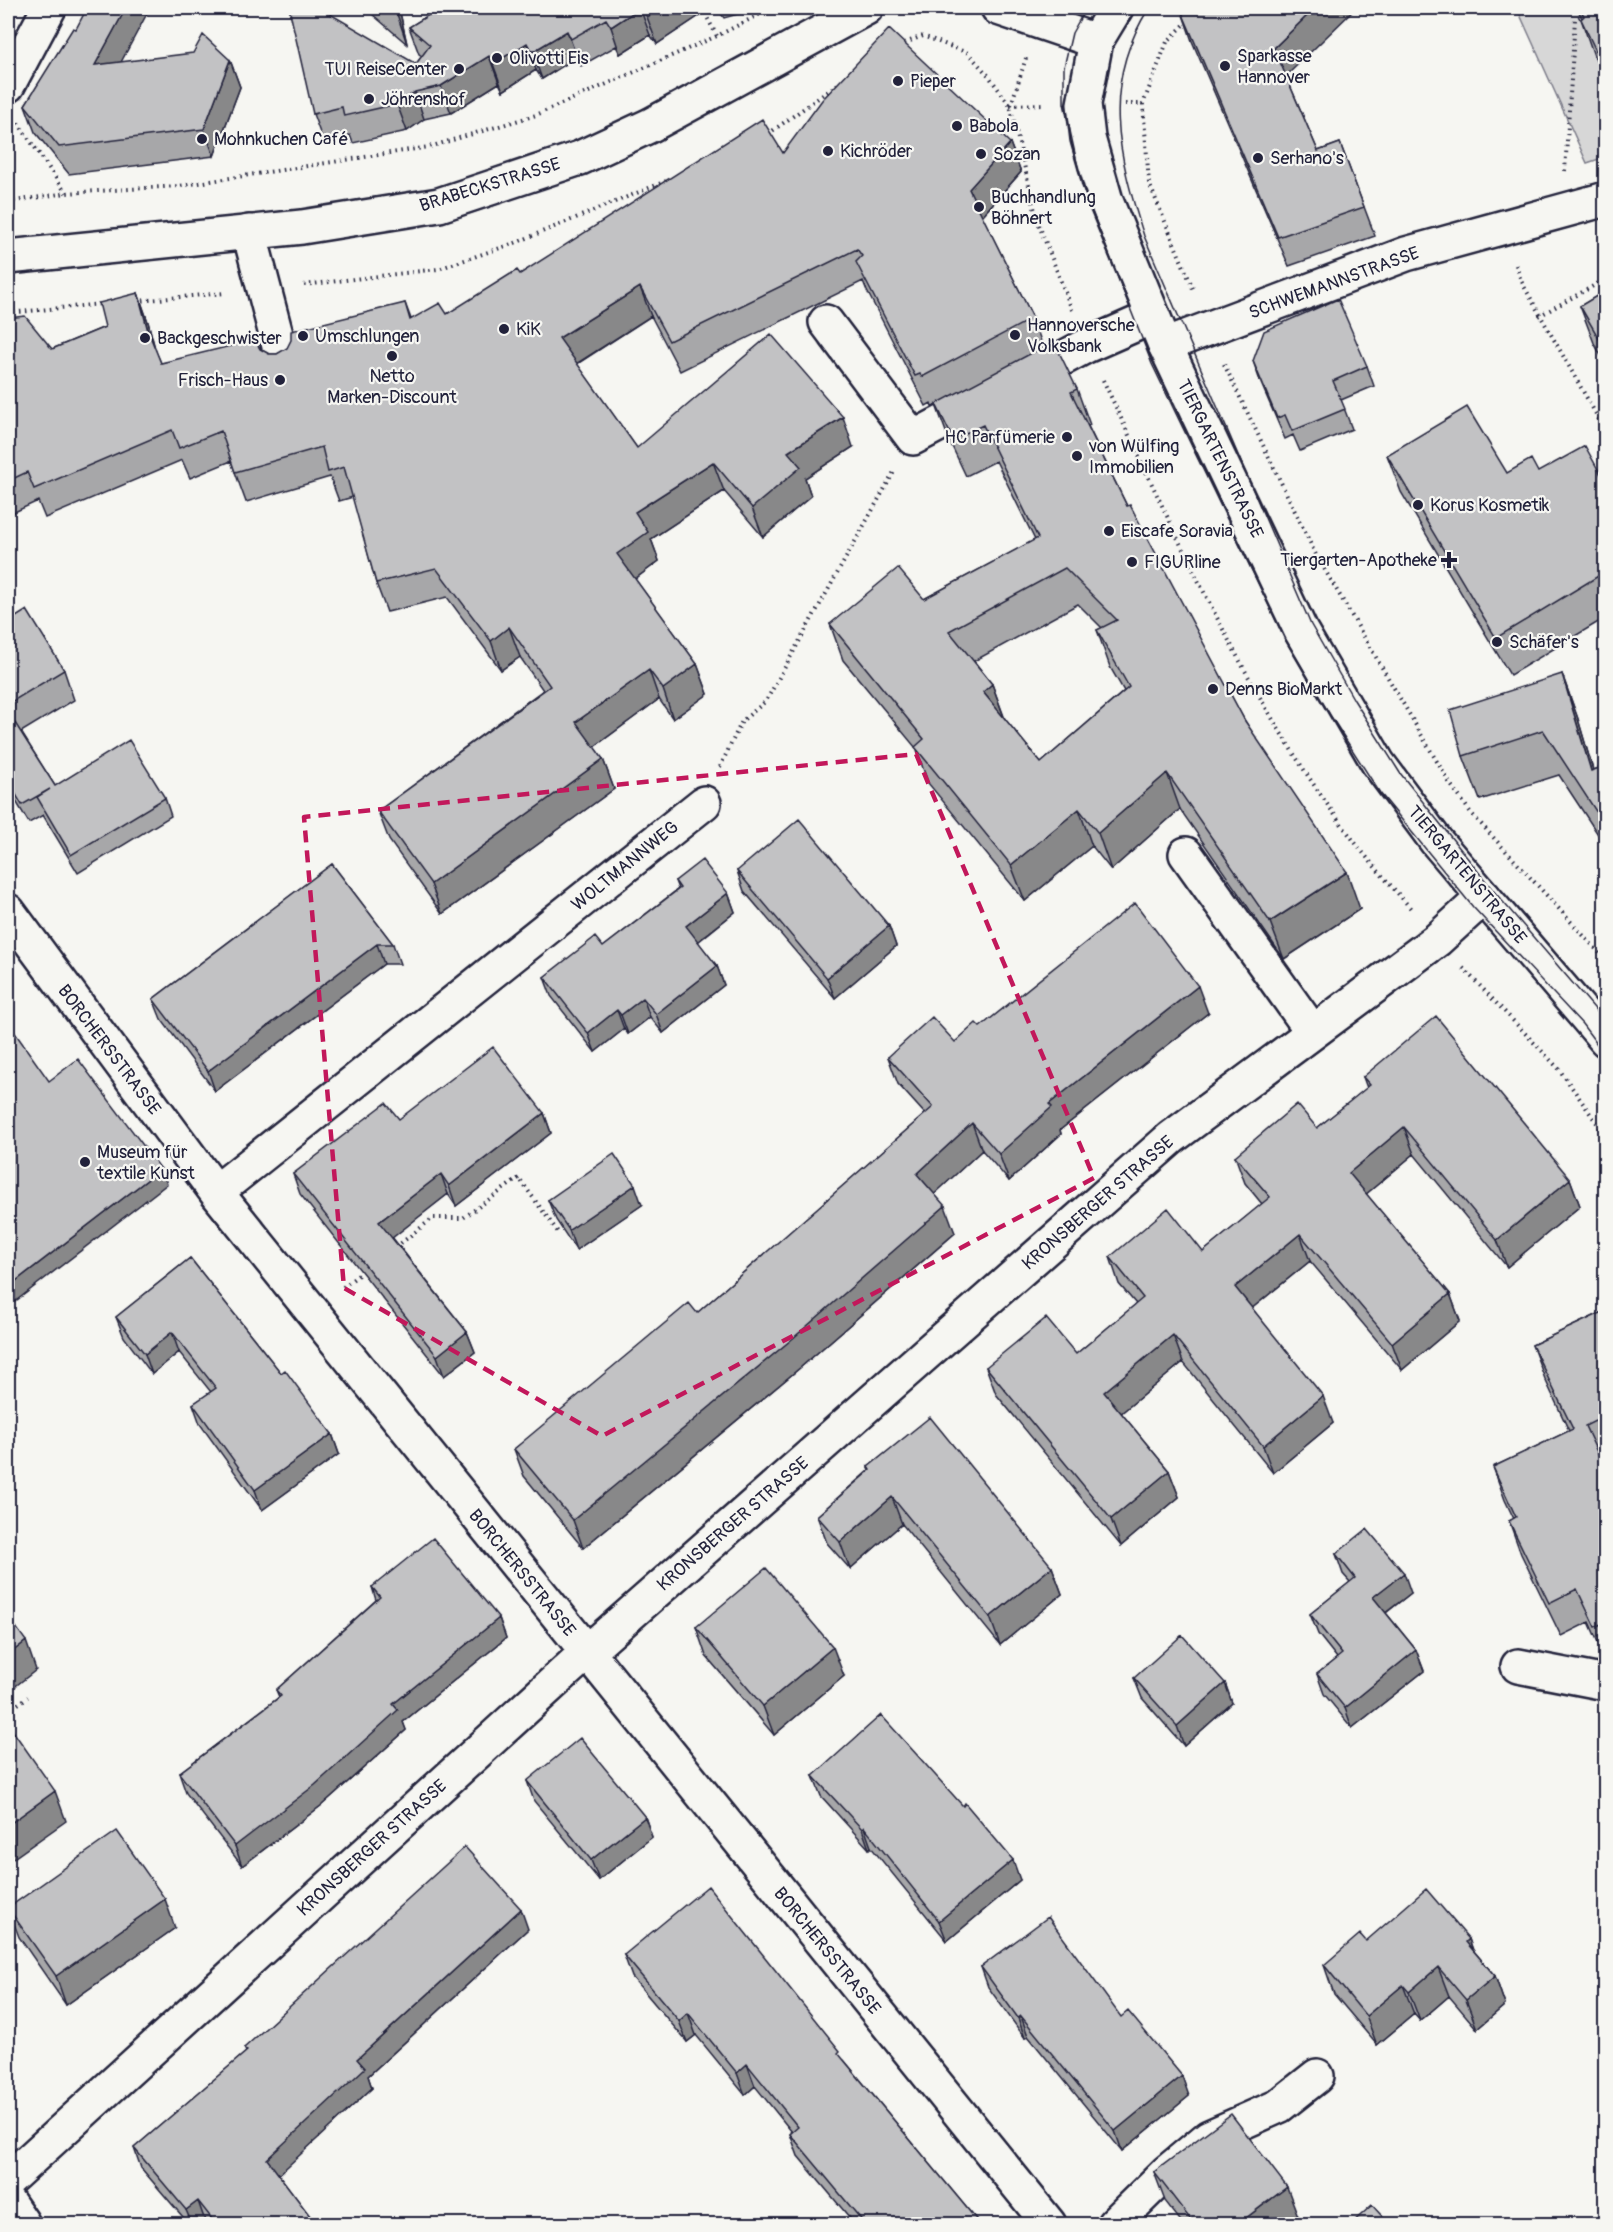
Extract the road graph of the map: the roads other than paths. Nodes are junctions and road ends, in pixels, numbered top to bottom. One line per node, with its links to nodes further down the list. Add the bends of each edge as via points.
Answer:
1 (49, 8): 6 (street)
2 (866, 8): 8 (street, BRABECKSTRASSE, via 651,125 580,158 439,205)
3 (998, 8): 5 (street)
4 (1116, 8): 5 (street, TIERGARTENSTRASSE)
5 (1096, 41): 11 (street, TIERGARTENSTRASSE, via 1084,104 1088,138 1106,201)
6 (8, 85)
7 (1605, 199): 11 (street, SCHWEMANNSTRASSE, via 1406,254 1209,329)
8 (249, 232): 9 (street, BRABECKSTRASSE); 12 (street)
9 (8, 257)
10 (826, 322): 11 (street, via 913,438 1086,346)
11 (1159, 331): 15 (street, TIERGARTENSTRASSE, via 1301,631 1343,707 1413,812)
12 (284, 364)
13 (704, 803): 19 (street, WOLTMANNWEG)
14 (1186, 854): 17 (street)
15 (1484, 897): 17 (street, KRONSBERGER STRASSE, via 1437,940); 18 (street, TIERGARTENSTRASSE)
16 (8, 911): 19 (street, BORCHERSSTRASSE)
17 (1312, 1031): 20 (street, KRONSBERGER STRASSE, via 1171,1138)
18 (1605, 1040)
19 (216, 1192): 20 (street, BORCHERSSTRASSE)
20 (586, 1653): 24 (street, KRONSBERGER STRASSE); 27 (street, BORCHERSSTRASSE)
21 (1518, 1666): 22 (street)
22 (1605, 1683)
23 (1317, 2076): 28 (street, via 1279,2106 1209,2137)
24 (8, 2180)
25 (8, 2202): 26 (street)
26 (23, 2224)
27 (1050, 2224)
28 (1114, 2224)

